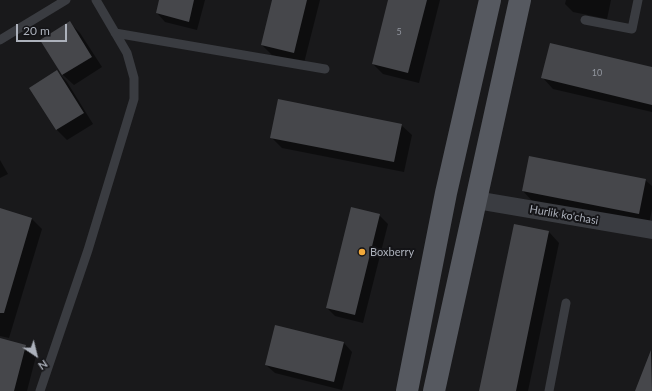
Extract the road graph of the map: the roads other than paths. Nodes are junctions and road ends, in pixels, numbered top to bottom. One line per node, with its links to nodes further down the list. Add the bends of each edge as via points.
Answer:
1 (66, 0): 8 (lane)
2 (96, 0): 7 (lane)
3 (490, 0): 14 (main road, via 446,193)
4 (520, 0): 10 (main road)
5 (638, 0): 6 (lane, via 632,29)
6 (585, 20)
7 (115, 33): 9 (lane); 13 (lane, via 127,53 134,78 134,98 88,250)
8 (0, 40)
9 (326, 69)
10 (476, 200): 11 (street, Hurlik ko'chasi); 15 (main road)
11 (652, 230)
12 (566, 303): 16 (lane)
13 (40, 391)
14 (407, 391)
15 (434, 391)
16 (549, 391)

